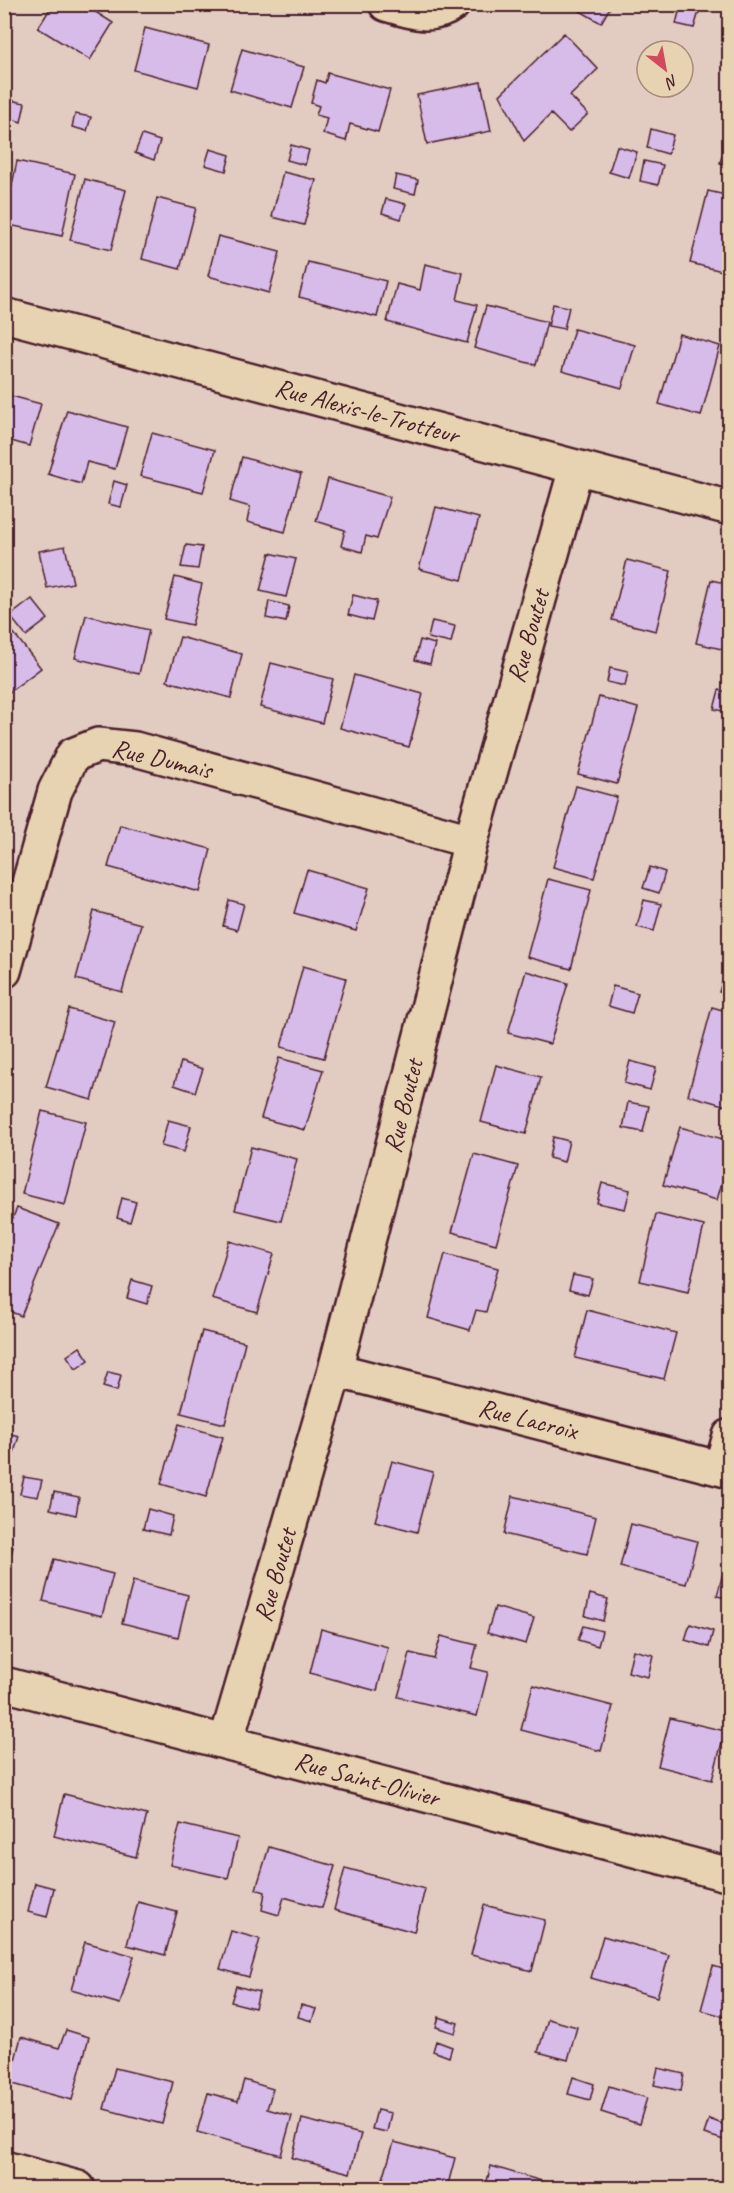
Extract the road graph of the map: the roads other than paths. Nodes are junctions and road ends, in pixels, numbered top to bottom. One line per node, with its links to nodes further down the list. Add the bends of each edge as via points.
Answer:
1 (386, 4): 2 (street, via 423,15)
2 (453, 4)
3 (4, 315): 4 (street, Rue Alexis-le-Trotteur)
4 (576, 468): 5 (street, Rue Alexis-le-Trotteur); 6 (street, Rue Boutet)
5 (729, 508)
6 (471, 841): 7 (street, Rue Dumais, via 135,749 98,744 72,755 55,791); 8 (street, Rue Boutet)
7 (4, 971)
8 (335, 1370): 10 (street, Rue Lacroix); 12 (street, Rue Boutet)
9 (729, 1436): 10 (street, Rue Lacroix)
10 (725, 1470)
11 (4, 1684): 12 (street, Rue Saint-Olivier)
12 (226, 1742): 13 (street, Rue Saint-Olivier)
13 (729, 1875)
14 (4, 2168): 15 (street)
15 (78, 2188)

